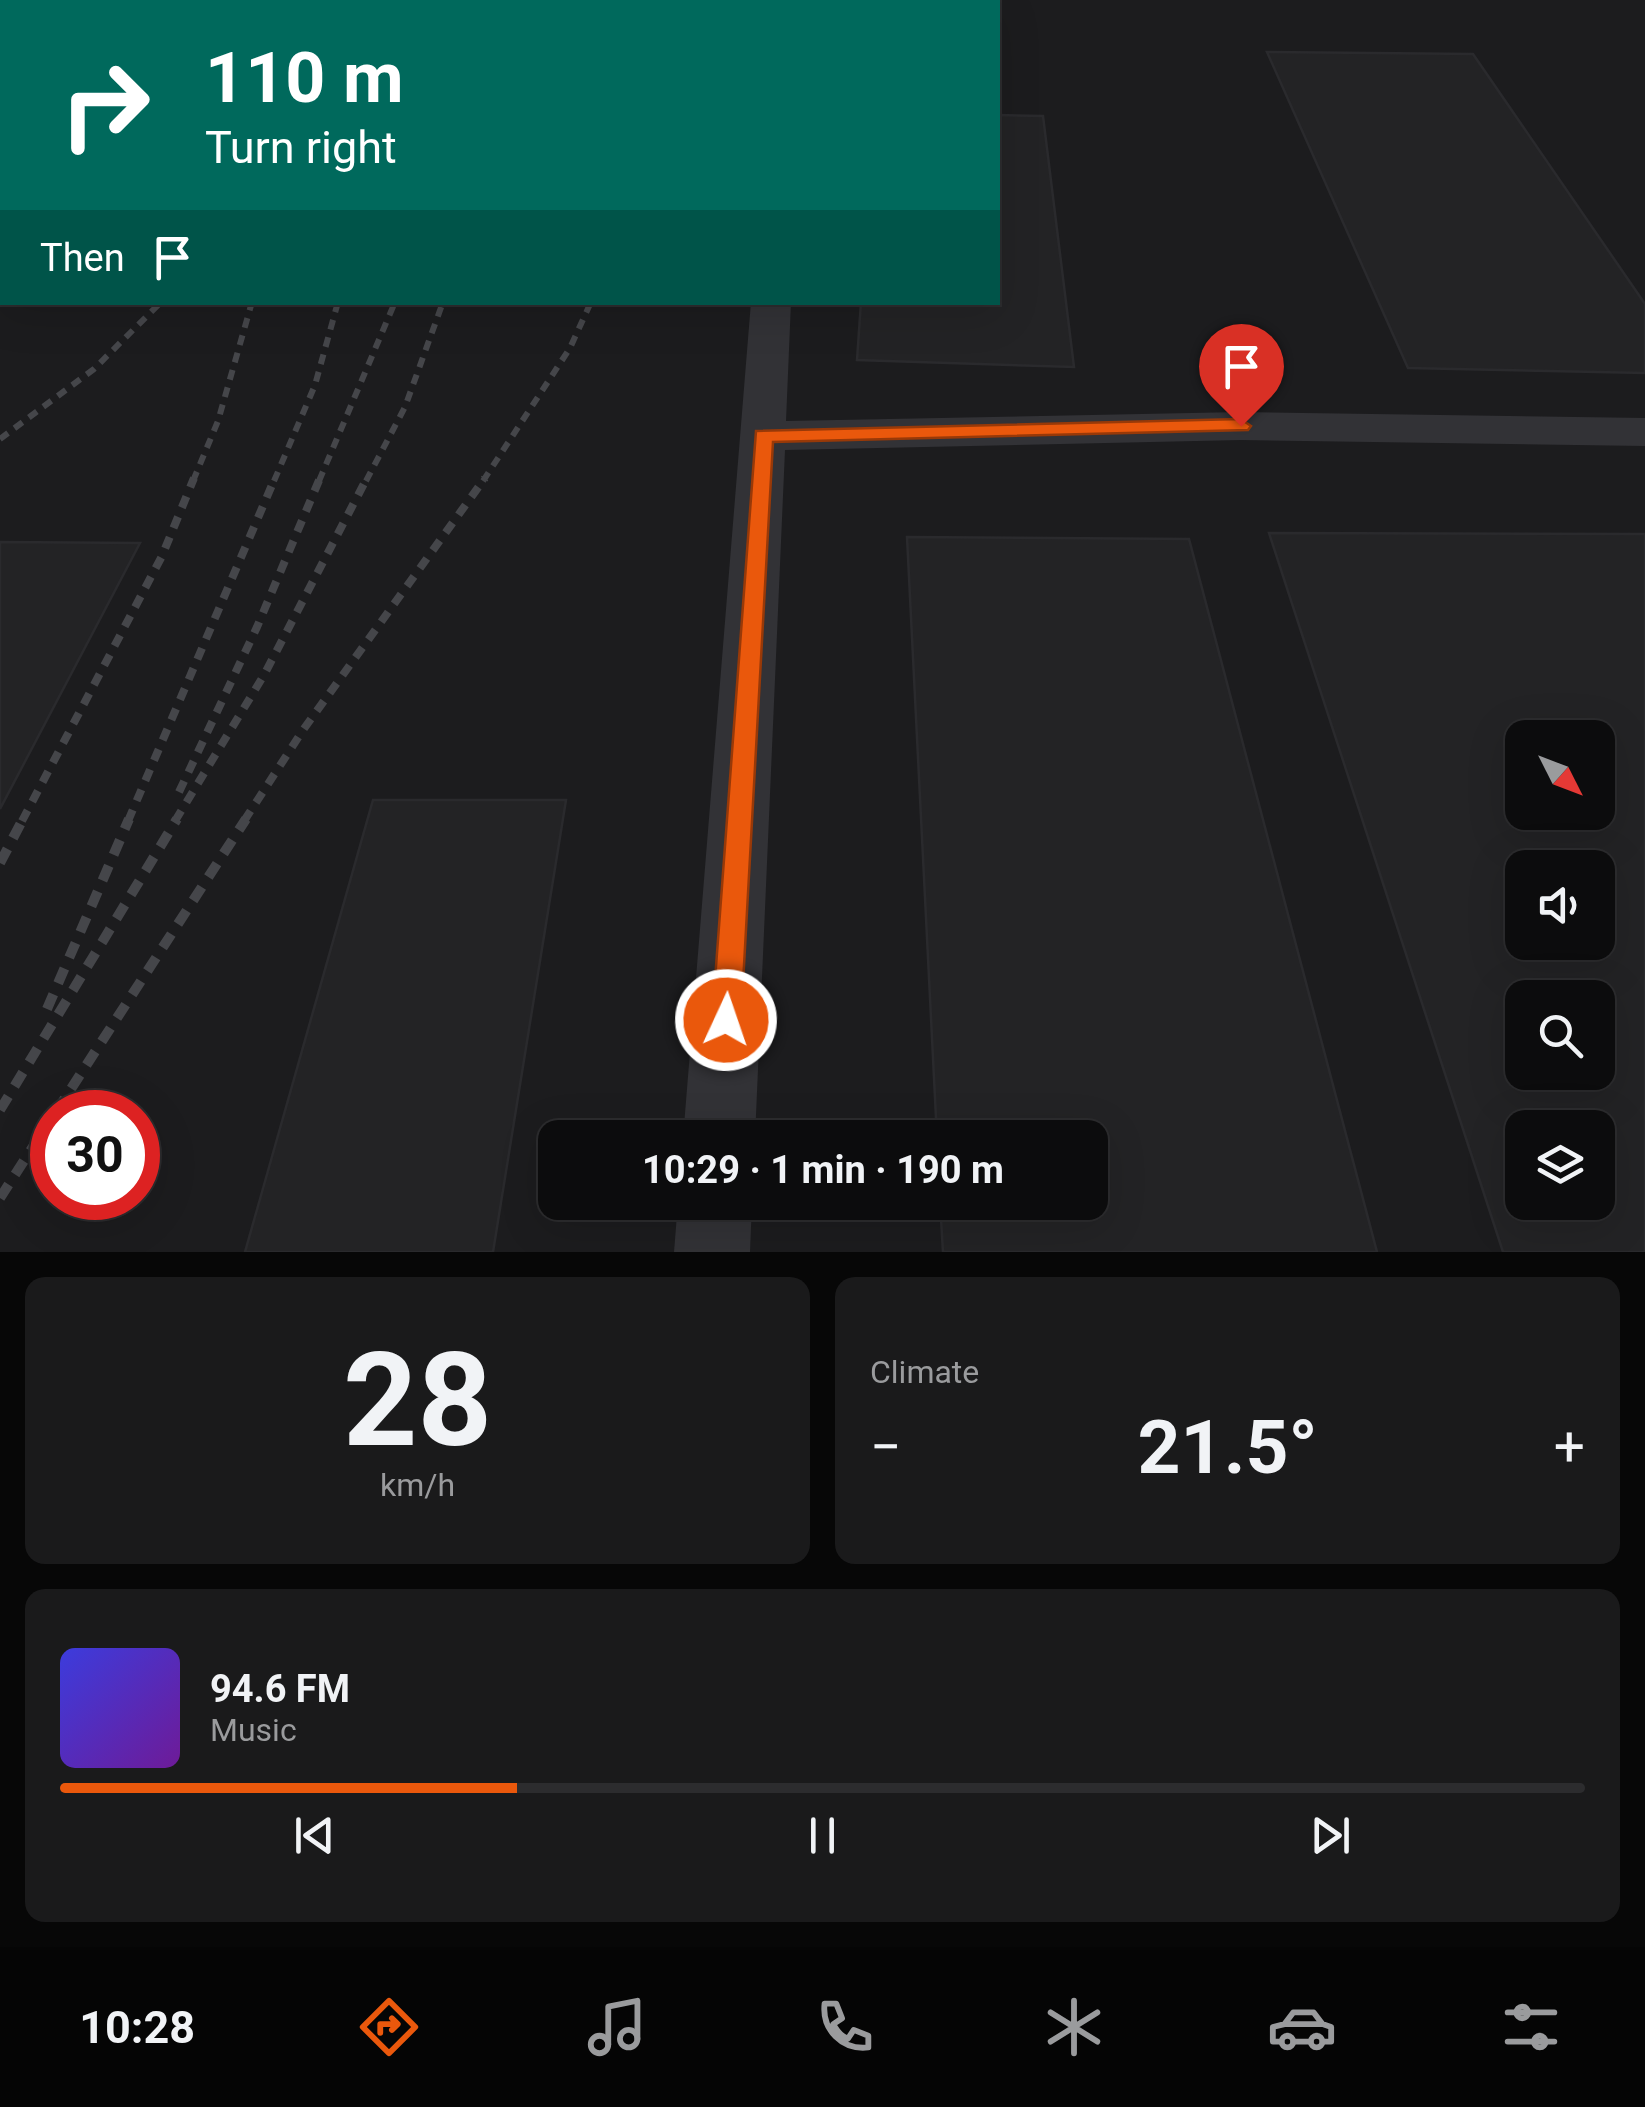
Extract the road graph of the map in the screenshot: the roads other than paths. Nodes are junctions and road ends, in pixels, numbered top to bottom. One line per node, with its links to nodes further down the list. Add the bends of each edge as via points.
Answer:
1 (771, 305): 3 (street)
2 (1645, 432): 3 (street, via 1241,426)
3 (763, 436): 4 (street)
4 (720, 1120)
5 (714, 1220): 6 (street)
6 (712, 1252)

